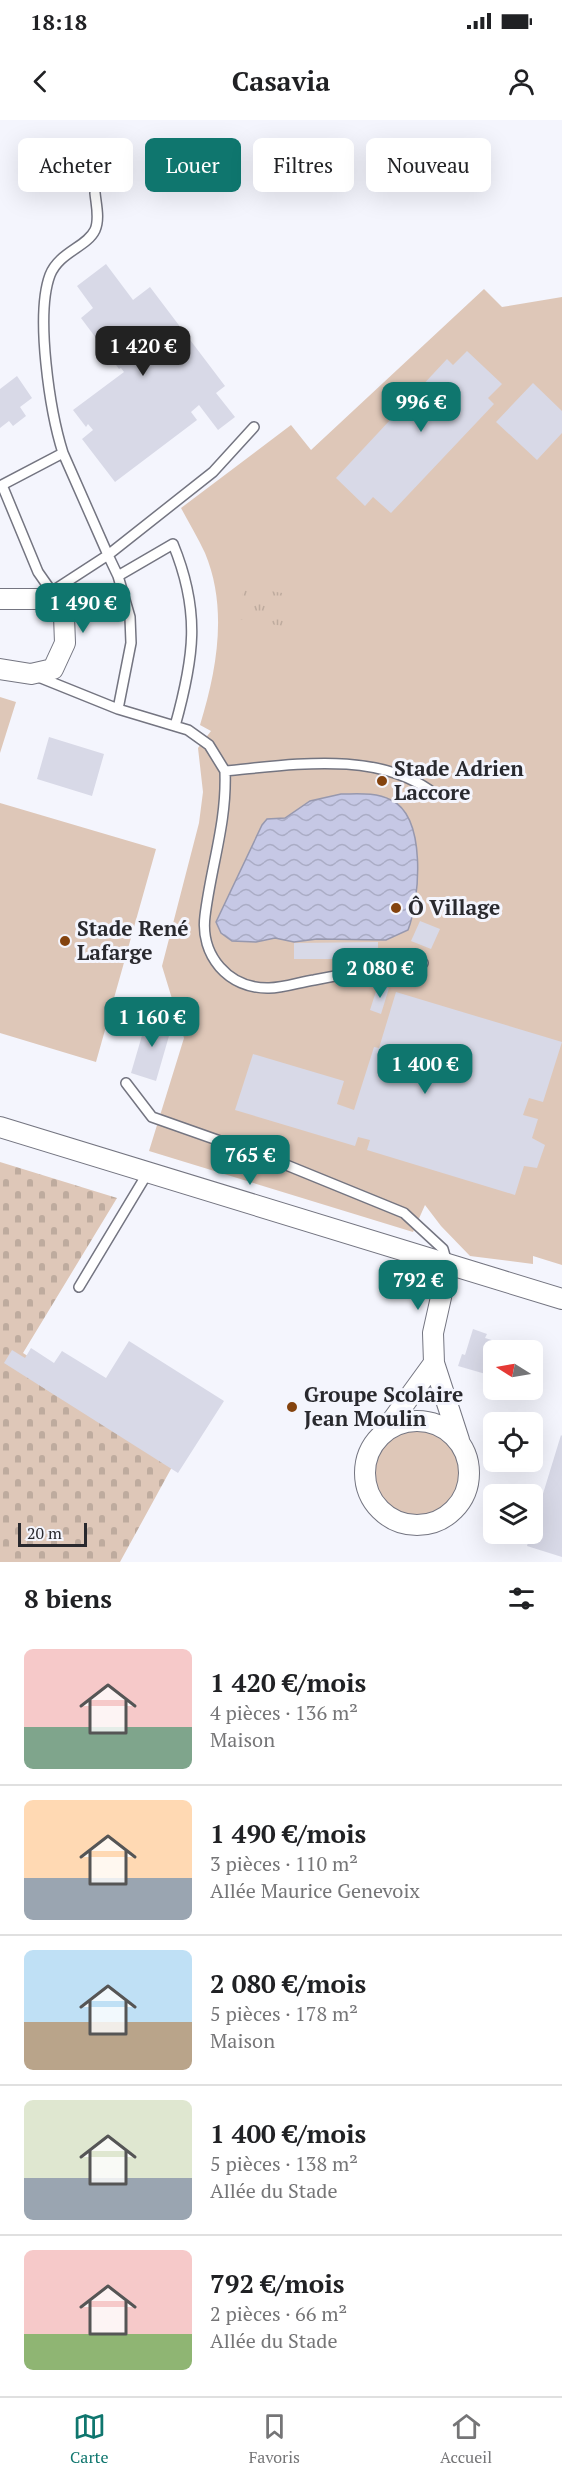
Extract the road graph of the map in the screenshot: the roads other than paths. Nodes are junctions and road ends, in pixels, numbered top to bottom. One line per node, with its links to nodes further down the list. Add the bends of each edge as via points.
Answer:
1 (95, 193): 3 (lane, via 96,228 60,258 50,274 46,292 50,392)
2 (254, 427): 4 (lane, via 213,472)
3 (63, 453): 4 (lane); 6 (lane, via 2,485)
4 (108, 555): 5 (lane); 6 (lane)
5 (118, 576): 10 (lane, via 130,617 131,643); 11 (lane, via 173,544 190,595 193,631 192,656)
6 (47, 595): 7 (street); 9 (street, via 64,616 64,643 53,669)
7 (0, 599)
8 (0, 669): 9 (street)
9 (31, 674): 10 (lane)
10 (118, 710): 11 (lane)
11 (175, 726): 12 (lane, via 200,736)
12 (225, 771): 13 (lane, via 337,764 393,773 422,784); 14 (lane, via 225,813 205,917 205,938 210,956 226,973 247,985 269,988 391,965)
13 (436, 795)
14 (423, 963)
15 (126, 1083): 18 (lane, via 152,1118 274,1160 404,1213 443,1249)
16 (0, 1127): 17 (street)
17 (147, 1174): 18 (street); 19 (lane)
18 (448, 1266): 20 (street); 21 (street, via 433,1333)
19 (79, 1287)
20 (562, 1299)
21 (435, 1363): 22 (street); 23 (street)
22 (386, 1430): 23 (street, via 409,1421 434,1422); 23 (street, via 367,1456 366,1489 386,1515 417,1526 447,1516 459,1504 470,1473)
23 (460, 1442)

